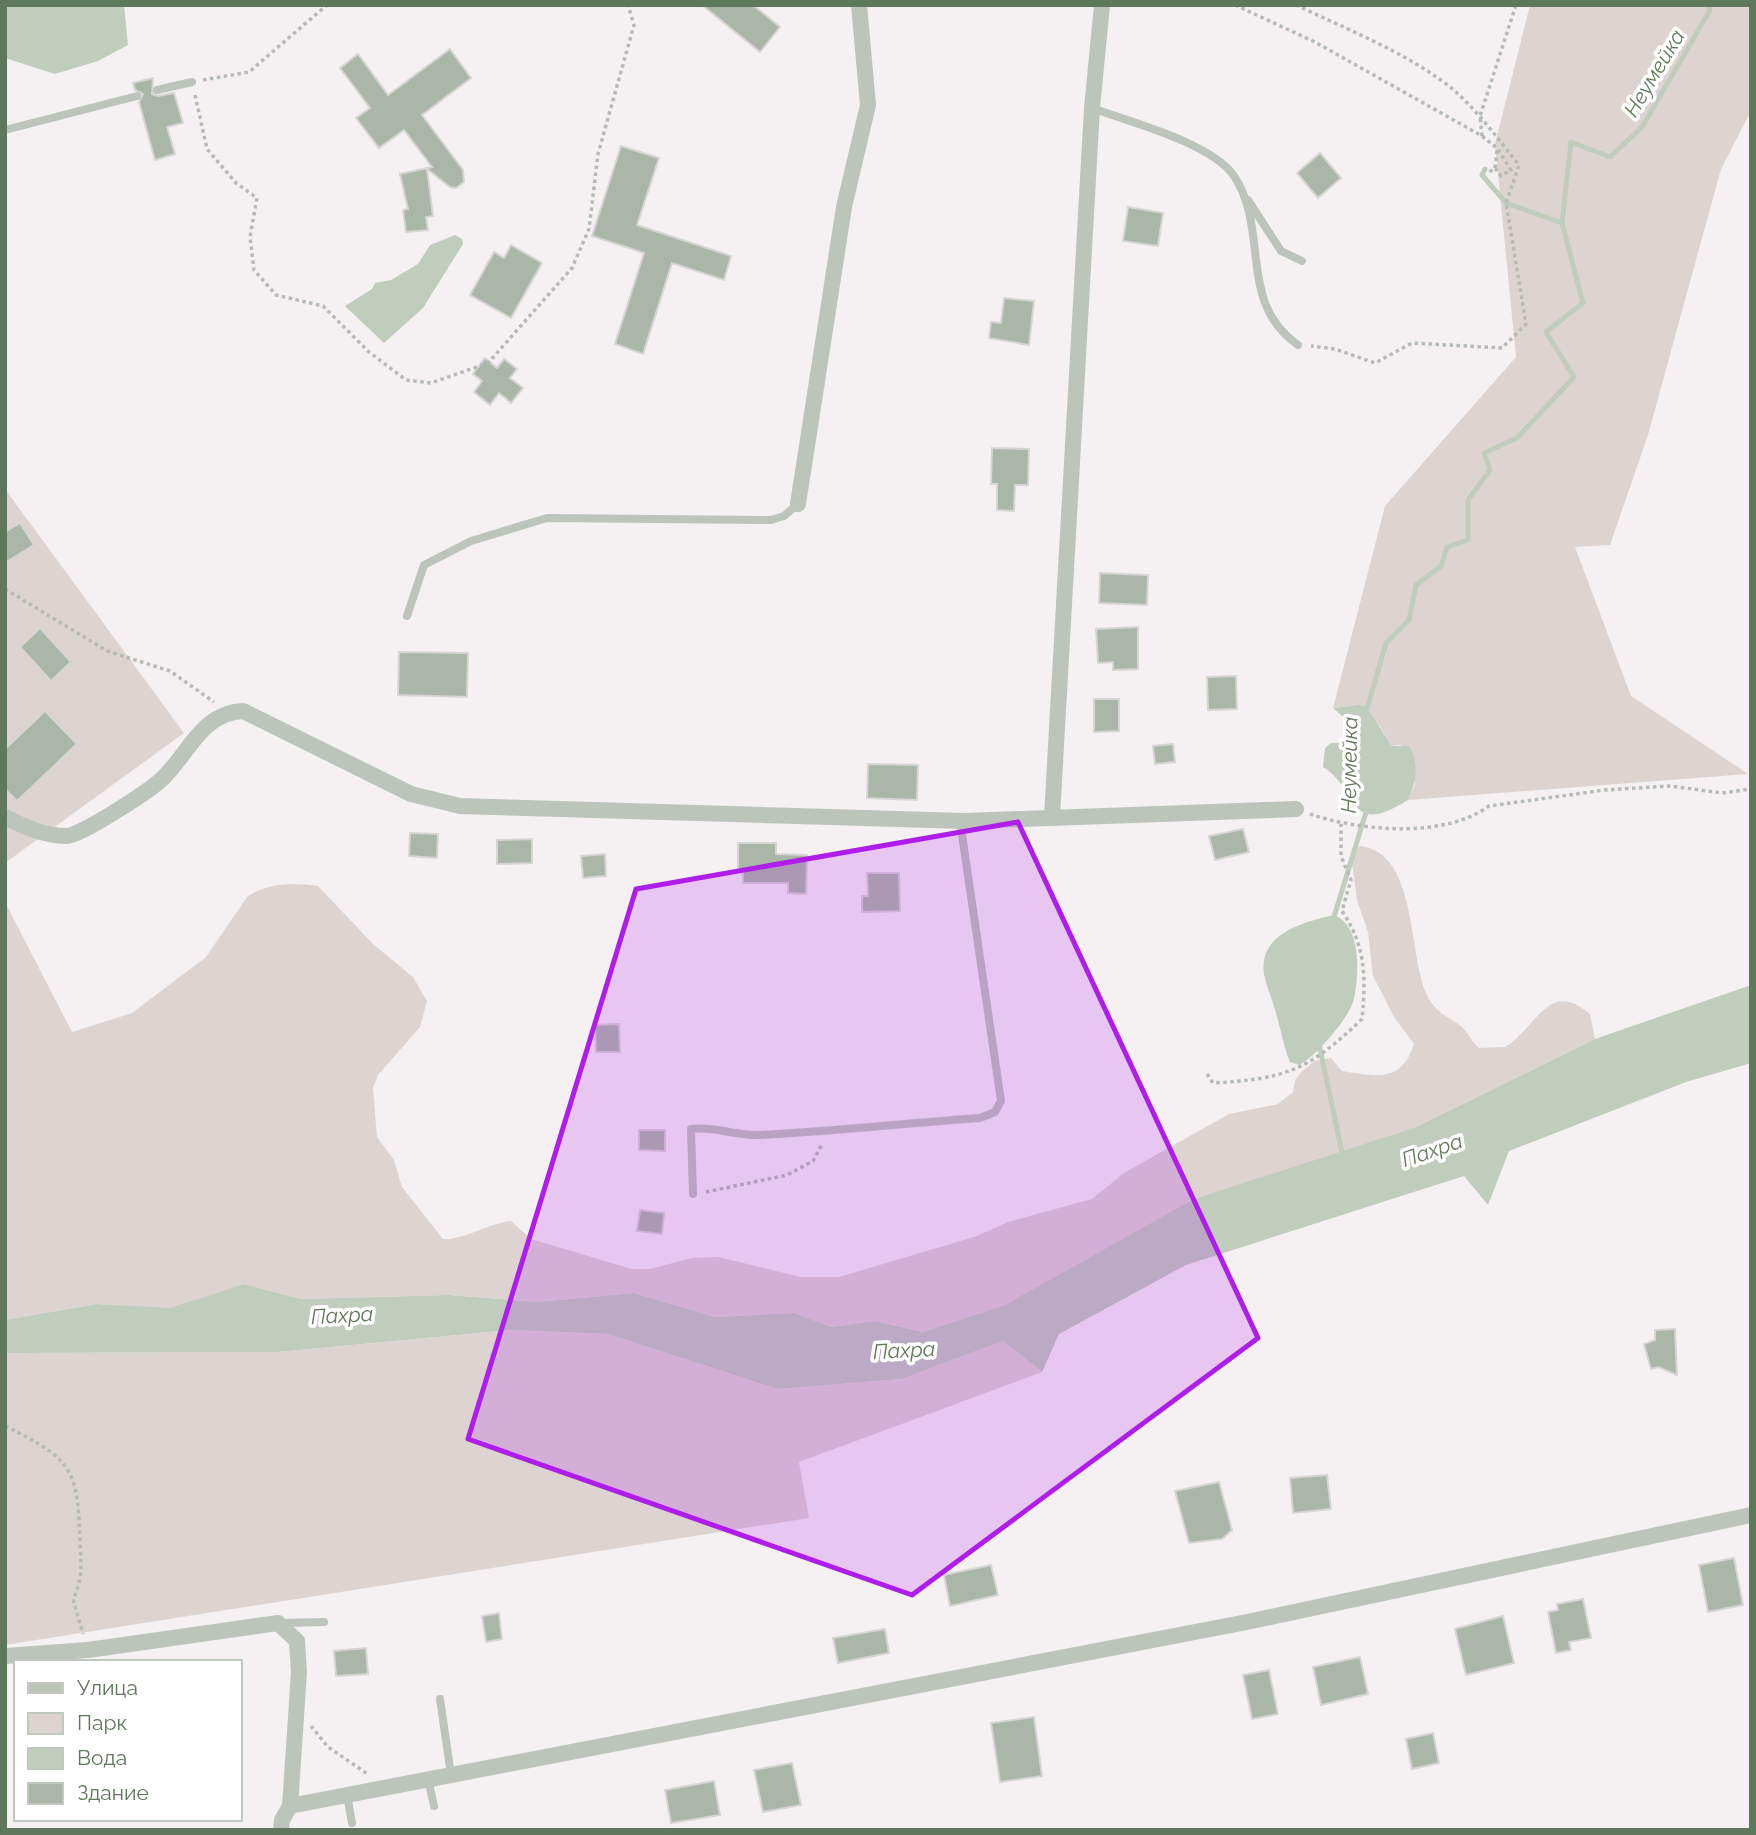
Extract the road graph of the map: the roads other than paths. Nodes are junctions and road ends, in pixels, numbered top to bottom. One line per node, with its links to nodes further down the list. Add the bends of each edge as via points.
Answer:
1 (859, 5): 11 (street, via 868,105 841,221)
2 (1102, 5): 6 (street)
3 (192, 82): 4 (lane)
4 (157, 90)
5 (137, 96): 7 (lane)
6 (1092, 108): 8 (lane, via 1199,147); 15 (street)
7 (5, 130)
8 (1234, 175): 9 (lane, via 1267,234 1281,251); 10 (lane, via 1247,205 1262,299 1280,333)
9 (1302, 261)
10 (1298, 345)
11 (798, 504): 12 (lane, via 771,520 547,518 471,541 424,565)
12 (407, 616)
13 (1296, 809): 15 (street)
14 (5, 817): 16 (street, via 31,831 69,836 163,778 200,731 225,712 243,711 411,794 460,806)
15 (1052, 817): 16 (street)
16 (960, 821): 17 (lane, via 1001,1101 995,1112 980,1118 829,1132 737,1136 708,1127 691,1129)
17 (693, 1194)
18 (1751, 1515): 23 (street, via 1247,1622)
19 (324, 1622): 20 (lane)
20 (278, 1623): 21 (street, via 88,1650); 26 (street, via 297,1642)
21 (5, 1656)
22 (440, 1699): 23 (lane)
23 (451, 1775): 24 (street)
24 (428, 1779): 25 (street); 27 (lane)
25 (347, 1795): 26 (street); 28 (lane)
26 (290, 1806): 29 (street)
27 (434, 1806)
28 (352, 1823)
29 (281, 1830)

